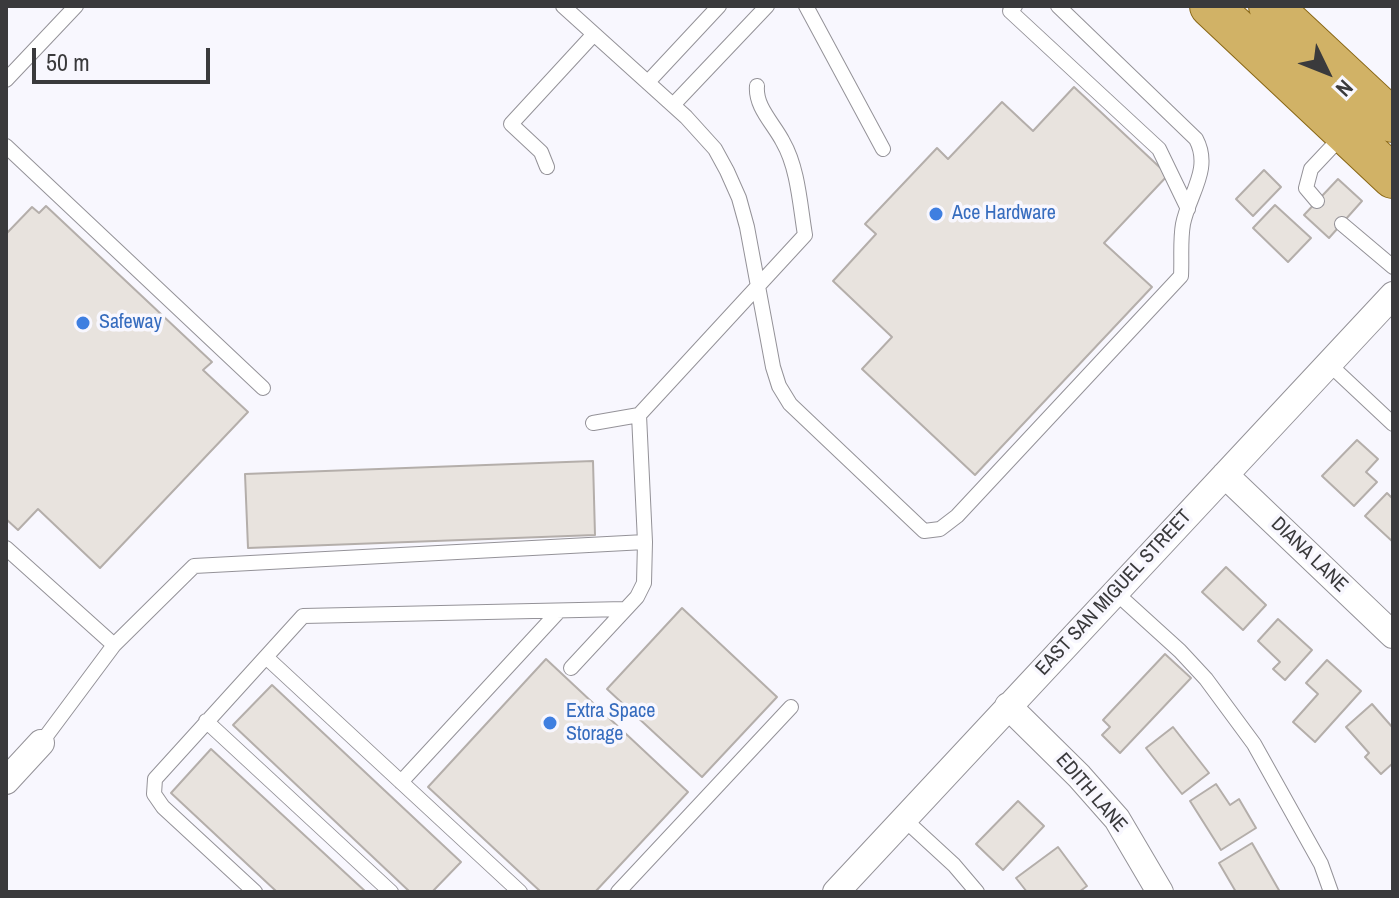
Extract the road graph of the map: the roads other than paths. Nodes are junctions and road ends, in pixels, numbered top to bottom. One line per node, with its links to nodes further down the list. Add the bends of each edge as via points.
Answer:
1 (76, 6): 11 (lane)
2 (563, 6): 10 (lane)
3 (719, 6): 12 (lane)
4 (767, 6): 14 (lane)
5 (806, 6): 18 (lane)
6 (1058, 6): 22 (lane, via 1196,139 1203,150 1203,168)
7 (1211, 6): 16 (main road)
8 (1270, 6): 15 (main road)
9 (1012, 9): 22 (lane, via 1159,149)
10 (594, 34): 12 (lane); 19 (lane, via 511,124 541,152)
11 (6, 80)
12 (648, 82): 14 (lane)
13 (757, 86): 25 (lane, via 756,98 786,146 805,235)
14 (673, 105): 25 (lane, via 715,149 727,171 747,227)
15 (1393, 121)
16 (1346, 132): 20 (main road); 21 (lane, via 1311,169 1306,188)
17 (6, 146): 28 (lane)
18 (883, 149)
19 (547, 167)
20 (1393, 177)
21 (1317, 201)
22 (1188, 209): 25 (lane, via 1181,276 940,529 924,531 790,404 773,367)
23 (1342, 224): 24 (lane)
24 (1393, 267)
25 (758, 285): 29 (lane)
26 (1393, 295): 27 (street, EAST SAN MIGUEL STREET)
27 (1329, 364): 31 (lane); 32 (street, EAST SAN MIGUEL STREET)
28 (263, 388)
29 (639, 415): 30 (lane); 33 (lane)
30 (593, 423)
31 (1393, 424)
32 (1225, 475): 35 (street, EAST SAN MIGUEL STREET); 38 (street, DIANA LANE)
33 (645, 542): 36 (lane, via 644,583); 39 (lane, via 194,566)
34 (6, 548): 39 (lane)
35 (1115, 592): 42 (street, EAST SAN MIGUEL STREET); 56 (lane, via 1206,679 1245,732 1301,826)
36 (625, 609): 37 (lane); 41 (lane)
37 (559, 611): 40 (lane, via 303,616); 47 (lane)
38 (1393, 635)
39 (114, 645): 45 (lane)
40 (266, 657): 44 (lane); 47 (lane)
41 (571, 668)
42 (1008, 706): 48 (street, EAST SAN MIGUEL STREET); 55 (street, EDITH LANE, via 1117,819)
43 (791, 707): 52 (lane)
44 (206, 721): 49 (lane, via 155,779 154,794); 50 (lane)
45 (41, 743): 46 (street)
46 (6, 781)
47 (401, 782): 51 (lane)
48 (904, 819): 53 (street, EAST SAN MIGUEL STREET); 54 (lane)
49 (255, 892)
50 (391, 892)
51 (520, 892)
52 (618, 892)
53 (836, 892)
54 (977, 892)
55 (1160, 892)
56 (1331, 892)

